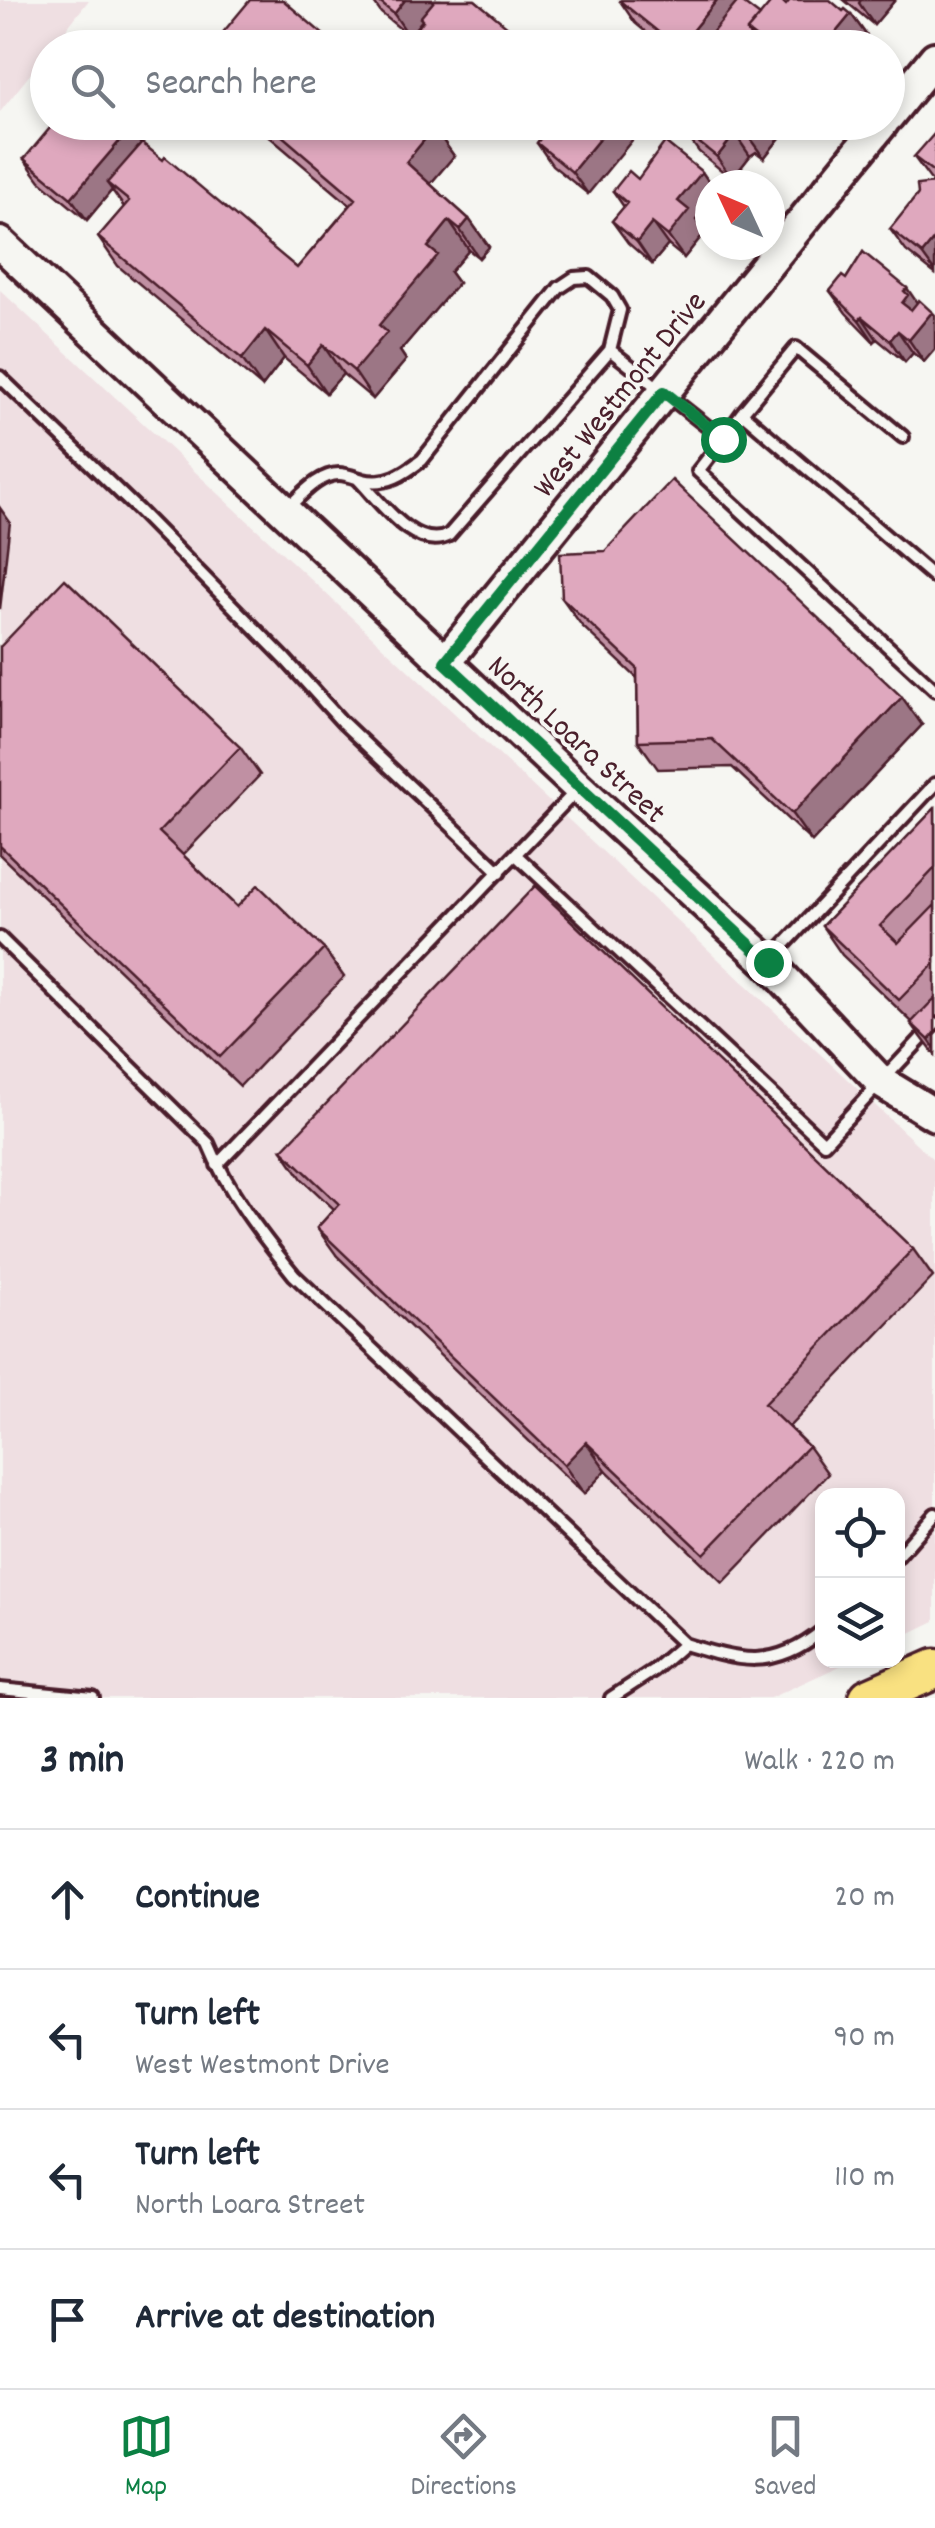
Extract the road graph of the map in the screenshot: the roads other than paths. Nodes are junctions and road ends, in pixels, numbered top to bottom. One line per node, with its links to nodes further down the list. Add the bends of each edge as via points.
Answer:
1 (935, 58): 2 (street)
2 (905, 95)
3 (867, 140): 7 (street, West Westmont Drive)
4 (8, 257): 12 (street, North Loara Street)
5 (610, 350): 7 (lane); 11 (lane, via 449,536 427,540 412,531); 11 (lane, via 620,310 589,277 574,278 559,288 422,460 399,477)
6 (0, 377): 19 (lane)
7 (664, 392): 10 (lane); 14 (street, West Westmont Drive)
8 (742, 413): 9 (lane, via 796,348); 10 (lane); 13 (lane)
9 (904, 437)
10 (723, 439): 15 (lane, via 698,471)
11 (357, 478): 12 (lane, via 321,478)
12 (284, 510): 14 (street, North Loara Street)
13 (935, 578)
14 (445, 662): 17 (street, North Loara Street)
15 (935, 690)
16 (935, 784): 21 (lane)
17 (579, 788): 18 (lane); 21 (street, North Loara Street)
18 (516, 855): 19 (lane); 23 (lane, via 824,1144)
19 (500, 872): 25 (lane)
20 (0, 938): 25 (lane, via 208,1143)
21 (768, 962): 23 (street, North Loara Street)
22 (935, 1024): 23 (lane)
23 (881, 1082): 24 (street, North Loara Street)
24 (933, 1111)
25 (217, 1165): 29 (lane, via 294,1275)
26 (935, 1514): 27 (lane)
27 (905, 1548)
28 (815, 1637): 29 (lane, via 769,1660 729,1658)
29 (684, 1644): 33 (lane)
30 (935, 1668): 34 (highway)
31 (0, 1689): 32 (lane)
32 (92, 1698)
33 (611, 1698)
34 (869, 1698)

